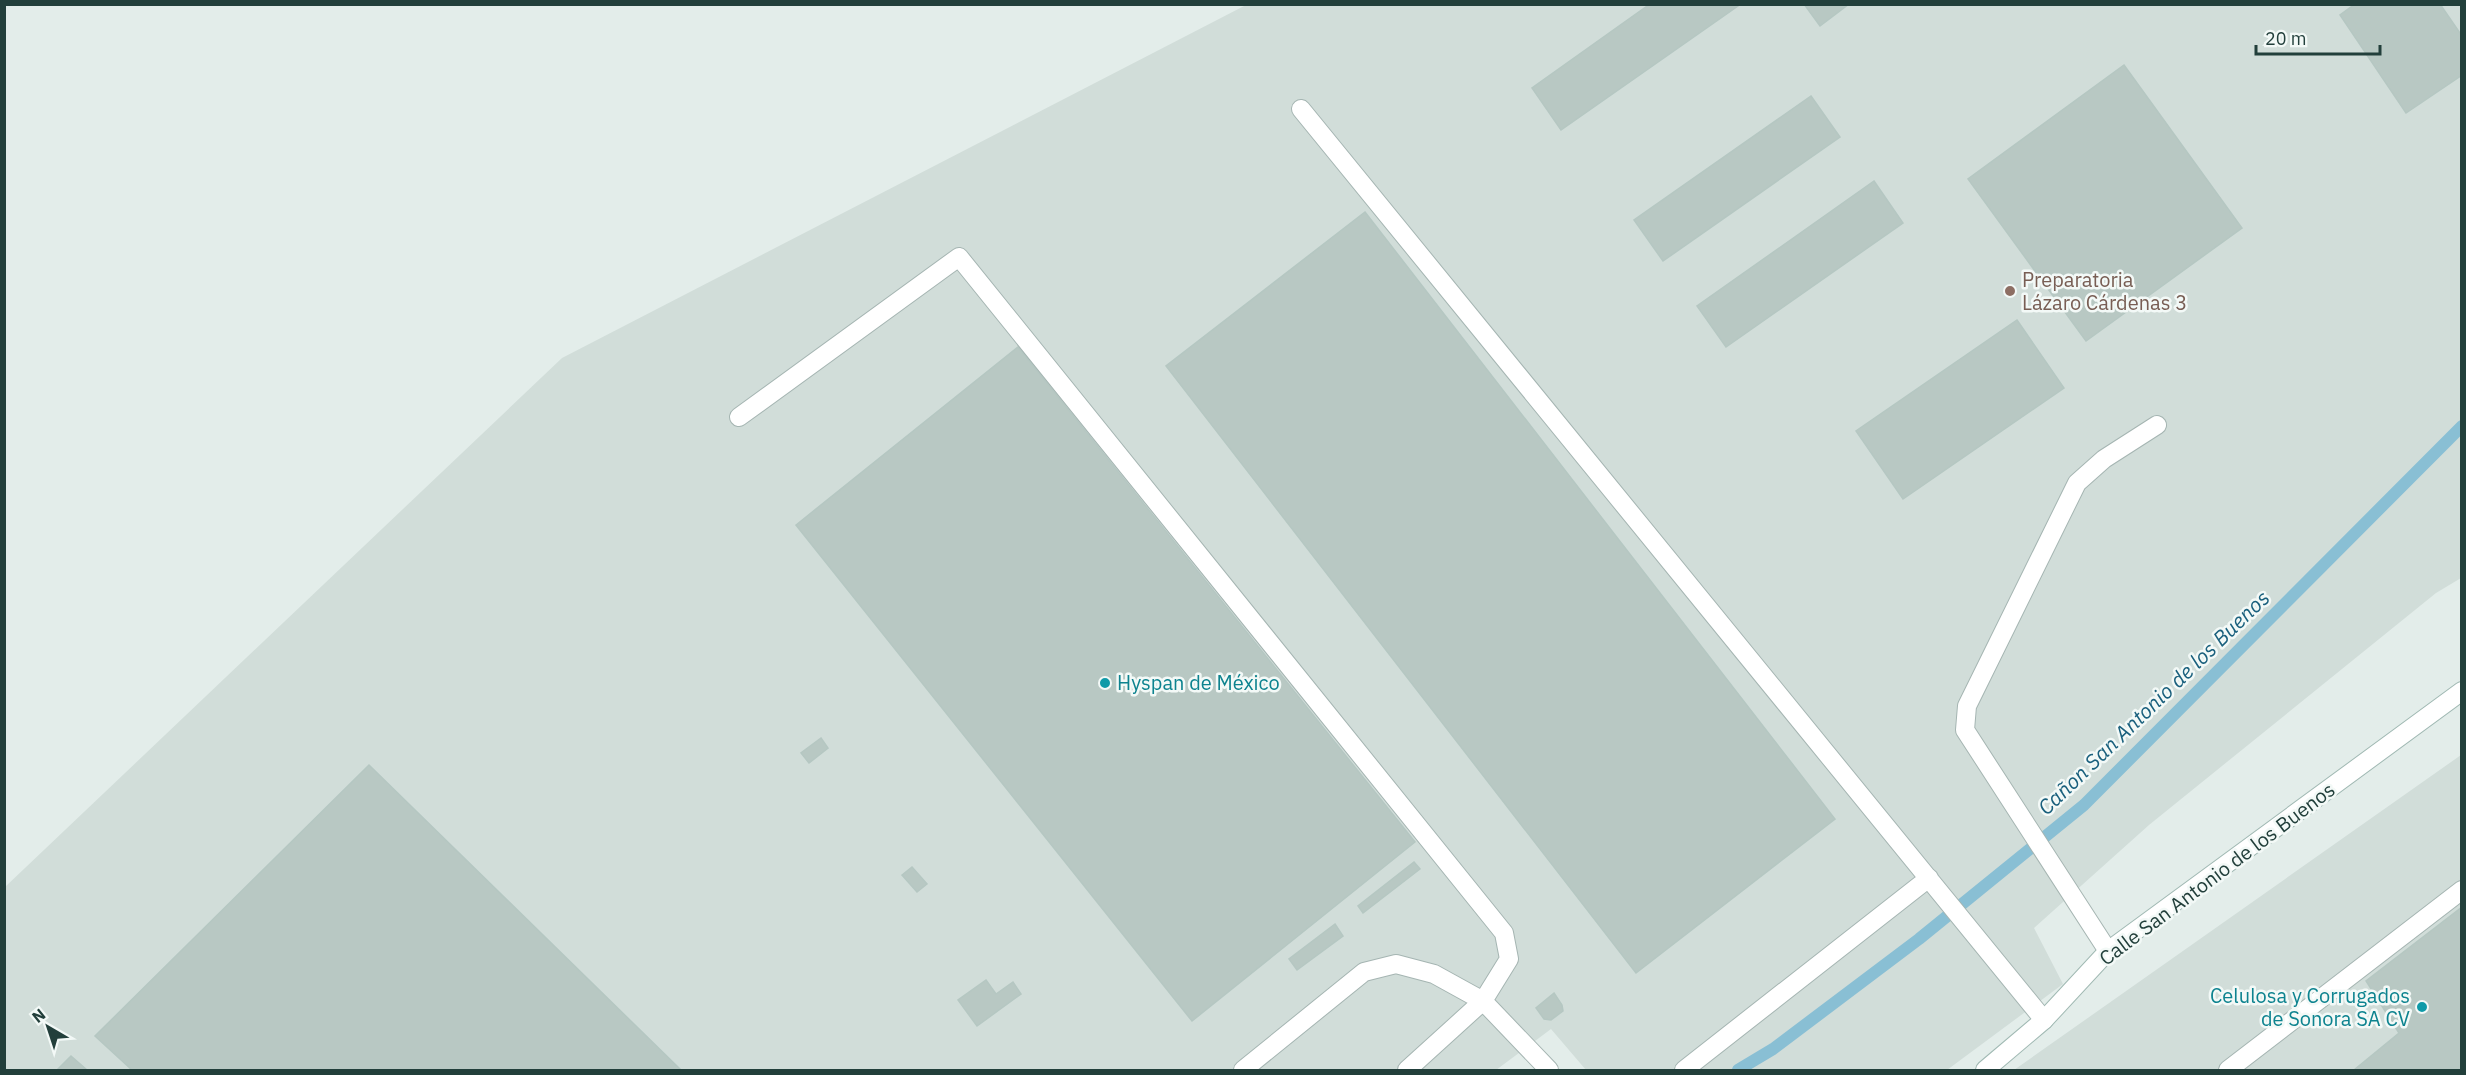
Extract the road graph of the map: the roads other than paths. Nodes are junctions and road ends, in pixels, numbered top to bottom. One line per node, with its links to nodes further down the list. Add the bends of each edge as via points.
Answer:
1 (1301, 109): 5 (street)
2 (739, 417): 8 (street, via 959,257 1504,933 1509,959)
3 (2157, 425): 7 (street, via 2104,459 2076,483 1967,706 1965,730)
4 (2462, 691): 7 (street, Calle San Antonio de los Buenos)
5 (1929, 878): 9 (street); 13 (street)
6 (2462, 890): 15 (street)
7 (2109, 951): 9 (street, Calle San Antonio de los Buenos)
8 (1483, 1001): 10 (street, via 1434,974 1396,964 1364,972); 11 (street); 12 (street)
9 (2044, 1020): 14 (street, Calle San Antonio de los Buenos)
10 (1243, 1071)
11 (1407, 1071)
12 (1549, 1071)
13 (1684, 1071)
14 (1984, 1071)
15 (2228, 1071)

